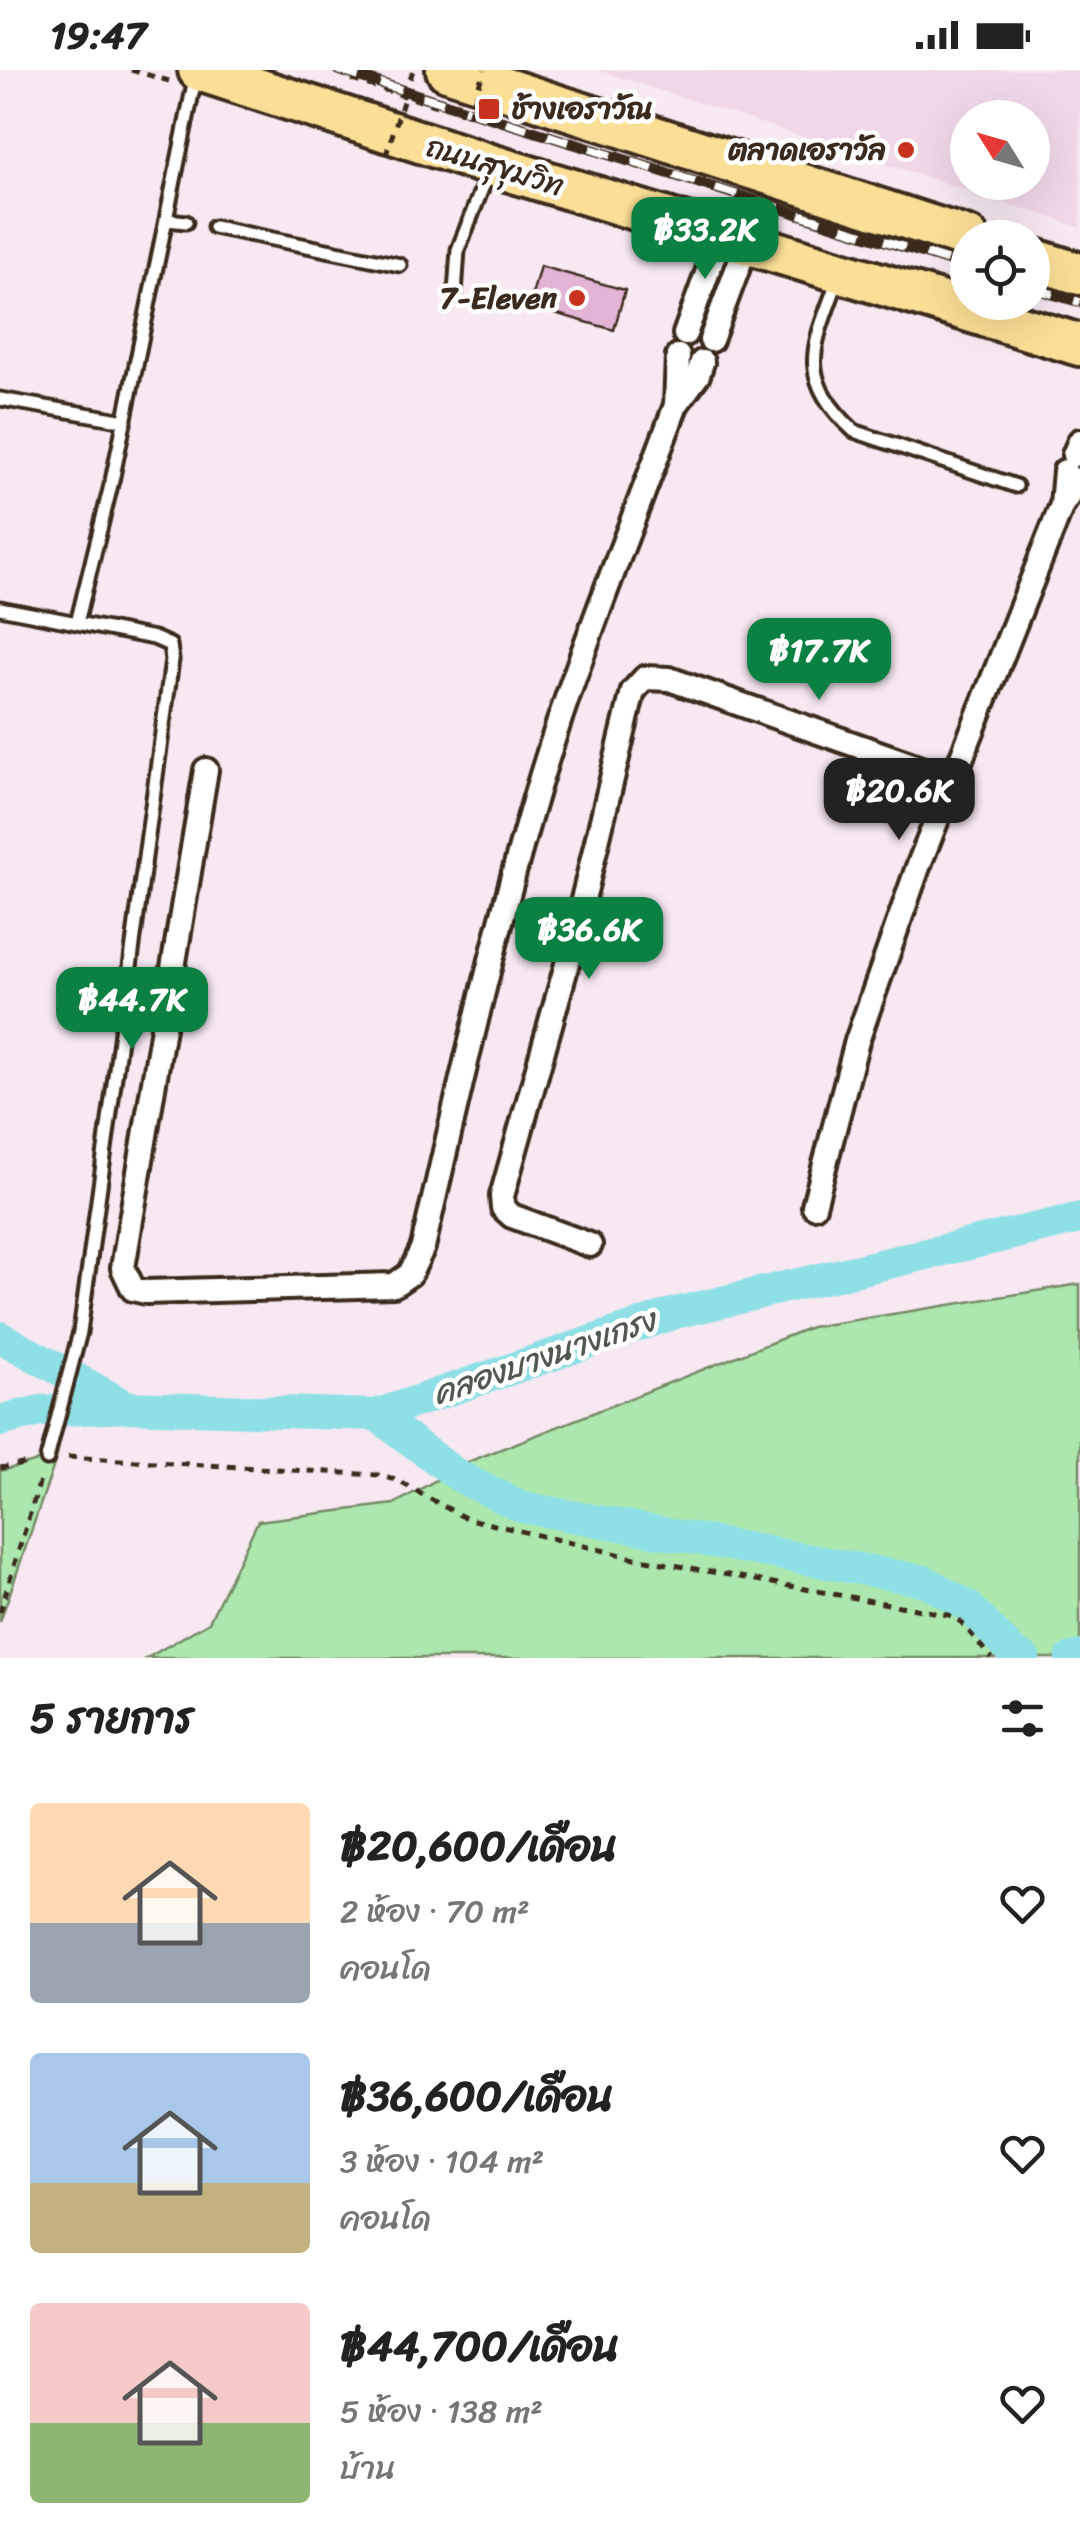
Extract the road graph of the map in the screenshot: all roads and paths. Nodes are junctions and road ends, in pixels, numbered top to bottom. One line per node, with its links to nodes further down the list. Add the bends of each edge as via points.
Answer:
1 (130, 70): 5 (path)
2 (413, 70): 7 (path, bridge)
3 (447, 70): 12 (highway)
4 (484, 70): 6 (path, bridge)
5 (192, 75): 8 (highway, ถนนสุขุมวิท); 9 (lane)
6 (469, 116)
7 (386, 155)
8 (491, 166): 13 (highway, ถนนสุขุมวิท); 18 (lane, via 458,250)
9 (168, 220): 10 (lane); 22 (lane)
10 (186, 222)
11 (214, 227): 15 (lane)
12 (950, 232)
13 (734, 239): 16 (highway, ถนนสุขุมวิท); 21 (street, via 707,351); 21 (street, via 681,345)
14 (1050, 264): 17 (highway)
15 (400, 265)
16 (841, 272): 19 (highway, ถนนสุขุมวิท); 24 (lane, via 813,360 816,382 840,418 854,431)
17 (1080, 274)
18 (456, 294)
19 (1080, 344)
20 (0, 399): 22 (lane)
21 (676, 405): 27 (street, via 538,788 423,1246 410,1274 394,1285 146,1292 133,1288 123,1268)
22 (125, 422): 26 (lane)
23 (1075, 461): 28 (street)
24 (1016, 486)
25 (0, 608): 26 (lane)
26 (77, 623): 31 (lane, via 154,638 170,645 172,660 80,1332)
27 (206, 770)
28 (952, 779): 29 (street, via 857,1041); 30 (street, via 668,679 645,678 632,691 502,1196 512,1216)
29 (814, 1206)
30 (590, 1245)
31 (48, 1456): 32 (path); 33 (path); 34 (path, via 378,1476 465,1518 636,1558 949,1615)
32 (0, 1468)
33 (0, 1612)
34 (991, 1658)

